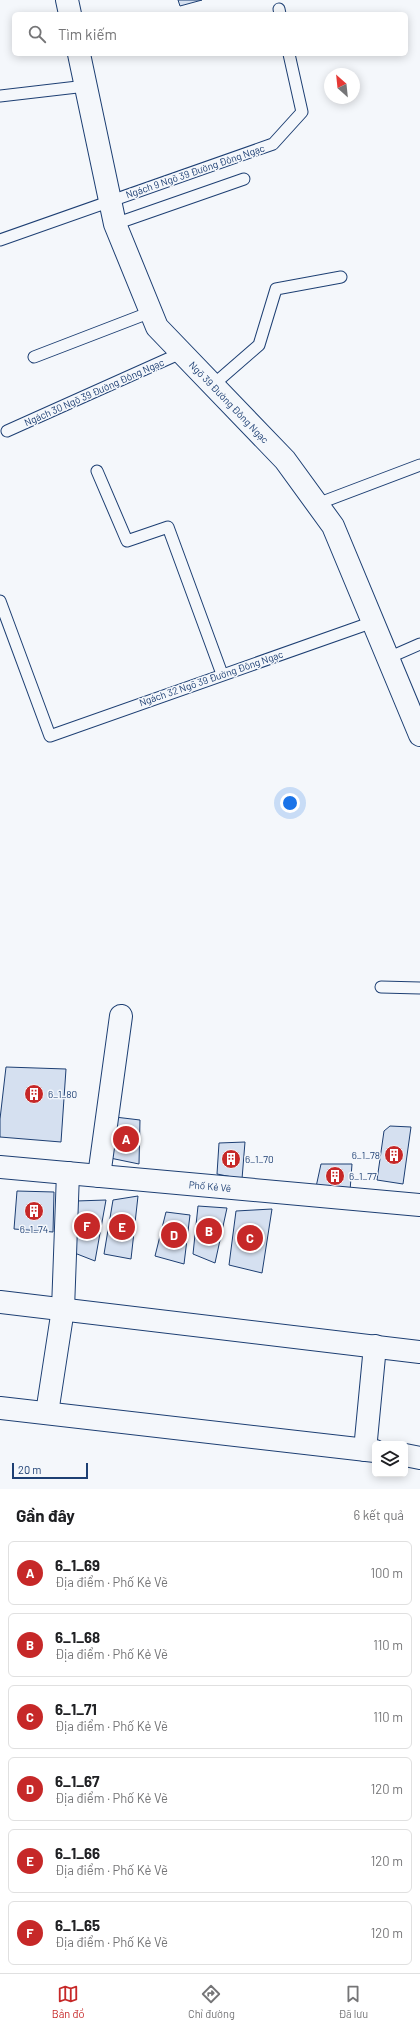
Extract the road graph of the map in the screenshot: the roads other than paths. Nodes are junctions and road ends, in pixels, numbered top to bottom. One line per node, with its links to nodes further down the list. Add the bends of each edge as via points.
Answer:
1 (67, 0): 2 (street)
2 (70, 12)
3 (79, 56): 5 (street, Ngõ 39 Đường Đông Ngạc)
4 (289, 56): 8 (lane, Ngách 9 Ngõ 39 Đường Đông Ngạc, via 302,112 273,144)
5 (86, 86): 6 (lane); 8 (street, Ngõ 39 Đường Đông Ngạc)
6 (0, 96)
7 (244, 179): 9 (lane)
8 (110, 200): 9 (street, Ngõ 39 Đường Đông Ngạc); 10 (lane)
9 (115, 224): 12 (street, Ngõ 39 Đường Đông Ngạc)
10 (0, 240)
11 (341, 277): 15 (lane, via 276,289 259,345)
12 (151, 312): 13 (street, Ngõ 39 Đường Đông Ngạc, via 157,328); 14 (lane)
13 (181, 353): 15 (street, Ngõ 39 Đường Đông Ngạc); 16 (lane, Ngách 30 Ngõ 39 Đường Đông Ngạc)
14 (34, 357)
15 (213, 385): 19 (street, Ngõ 39 Đường Đông Ngạc, via 284,460)
16 (7, 431)
17 (420, 464): 19 (lane)
18 (97, 471): 24 (lane, via 127,540 168,527)
19 (317, 504): 21 (street, Ngõ 39 Đường Đông Ngạc, via 333,526)
20 (0, 601): 24 (lane, Ngách 32 Ngõ 39 Đường Đông Ngạc, via 50,736)
21 (373, 622): 23 (street, Ngõ 39 Đường Đông Ngạc); 24 (lane, Ngách 32 Ngõ 39 Đường Đông Ngạc)
22 (420, 644): 23 (lane)
23 (388, 658): 25 (street, Ngõ 39 Đường Đông Ngạc)
24 (222, 674)
25 (420, 735)
26 (381, 987): 27 (lane)
27 (420, 988)
28 (121, 1016): 31 (street)
29 (0, 1167): 30 (street, Phố Kẻ Vẽ)
30 (68, 1173): 31 (street, Phố Kẻ Vẽ); 34 (street)
31 (99, 1176): 32 (street, Phố Kẻ Vẽ)
32 (420, 1205)
33 (0, 1302): 34 (street)
34 (63, 1309): 35 (street); 38 (street)
35 (374, 1346): 36 (street); 39 (street)
36 (420, 1352)
37 (0, 1408): 38 (street)
38 (47, 1414): 39 (street)
39 (370, 1450)
40 (408, 1456): 41 (street)
41 (420, 1458)

